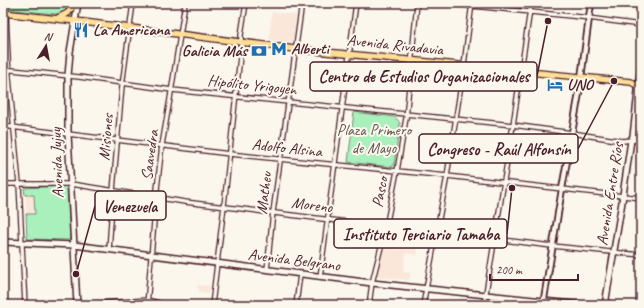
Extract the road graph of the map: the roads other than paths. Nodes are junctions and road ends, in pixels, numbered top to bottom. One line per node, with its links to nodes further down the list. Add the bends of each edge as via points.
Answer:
1 (77, 3): 15 (main road, via 68,13); 16 (main road, Avenida Jujuy)
2 (133, 3): 18 (street, Misiones)
3 (185, 3): 19 (street, Saavedra)
4 (246, 3): 20 (street)
5 (302, 3): 21 (street, Matheu)
6 (356, 3): 22 (street)
7 (418, 3): 23 (street, Pasco)
8 (442, 3): 11 (street)
9 (531, 3): 12 (street)
10 (591, 3): 14 (street)
11 (472, 4): 12 (street); 24 (street)
12 (530, 12): 14 (street); 28 (street)
13 (4, 13): 15 (main road, Avenida Rivadavia); 27 (street)
14 (589, 18): 17 (street); 30 (street)
15 (55, 19): 16 (main road, Avenida Rivadavia)
16 (76, 21): 18 (main road, Avenida Rivadavia); 29 (main road, Avenida Jujuy)
17 (641, 25)
18 (130, 28): 19 (main road, Avenida Rivadavia); 31 (street, Misiones)
19 (181, 34): 20 (main road, Avenida Rivadavia); 33 (street, Saavedra)
20 (241, 41): 21 (main road, Avenida Rivadavia); 34 (street)
21 (295, 48): 22 (main road, Avenida Rivadavia); 35 (street, Matheu)
22 (350, 54): 23 (main road, Avenida Rivadavia); 36 (street)
23 (412, 60): 24 (main road, Avenida Rivadavia); 37 (street, Pasco)
24 (464, 65): 28 (main road, Avenida Rivadavia); 38 (street)
25 (641, 65): 32 (main road, Avenida Entre Ríos)
26 (3, 69): 27 (street, Hipólito Yrigoyen)
27 (9, 70): 29 (street, Hipólito Yrigoyen); 41 (street)
28 (521, 71): 30 (main road, Avenida Rivadavia); 40 (street)
29 (68, 76): 31 (street, Hipólito Yrigoyen); 43 (main road, Avenida Jujuy)
30 (581, 77): 32 (main road, Avenida Rivadavia, via 631,82); 42 (street)
31 (123, 83): 33 (street, Hipólito Yrigoyen); 45 (street, Misiones)
32 (640, 87): 46 (main road, Avenida Entre Ríos)
33 (172, 90): 34 (street, Hipólito Yrigoyen); 47 (street, Saavedra)
34 (236, 97): 35 (street, Hipólito Yrigoyen); 48 (street)
35 (288, 102): 36 (street, Hipólito Yrigoyen); 49 (street, Matheu)
36 (342, 107): 37 (street, Hipólito Yrigoyen); 50 (street)
37 (406, 114): 38 (street, Hipólito Yrigoyen); 51 (street, Pasco)
38 (456, 119): 40 (street, Hipólito Yrigoyen); 52 (street)
39 (3, 126): 41 (street, Adolfo Alsina)
40 (513, 126): 42 (street, Hipólito Yrigoyen); 53 (street)
41 (14, 128): 43 (street, Adolfo Alsina); 55 (street)
42 (572, 133): 46 (street, Hipólito Yrigoyen); 57 (street)
43 (68, 134): 45 (street, Adolfo Alsina); 56 (main road, Avenida Jujuy)
44 (641, 139): 46 (street, Hipólito Yrigoyen)
45 (118, 140): 47 (street, Adolfo Alsina); 58 (street, Misiones)
46 (631, 140): 59 (main road, Avenida Entre Ríos)
47 (162, 146): 48 (street, Adolfo Alsina); 60 (street, Saavedra)
48 (230, 154): 49 (street, Adolfo Alsina); 62 (street)
49 (280, 159): 50 (street, Adolfo Alsina); 63 (street, Matheu)
50 (335, 164): 51 (street, Adolfo Alsina); 64 (street)
51 (397, 171): 52 (street, Adolfo Alsina); 65 (street, Pasco)
52 (447, 176): 53 (street, Adolfo Alsina); 66 (street)
53 (504, 183): 57 (street, Adolfo Alsina); 67 (street)
54 (3, 184): 55 (street, Moreno)
55 (20, 184): 56 (street, Moreno); 69 (street)
56 (71, 184): 58 (street, Moreno); 70 (main road, Avenida Jujuy)
57 (562, 189): 59 (street, Adolfo Alsina); 71 (street)
58 (113, 191): 60 (street, Moreno); 72 (street, Misiones)
59 (623, 196): 61 (street, Adolfo Alsina); 73 (main road, Avenida Entre Ríos)
60 (156, 198): 62 (street, Moreno); 74 (street, Saavedra)
61 (641, 198)
62 (224, 206): 63 (street, Moreno); 76 (street)
63 (273, 212): 64 (street, Moreno); 77 (street, Matheu)
64 (328, 219): 65 (street, Moreno); 79 (street)
65 (386, 227): 66 (street, Moreno); 80 (street, Pasco)
66 (437, 233): 67 (street, Moreno); 81 (street)
67 (495, 238): 71 (street, Moreno); 82 (street)
68 (3, 242): 69 (main road, Avenida Belgrano)
69 (22, 243): 70 (main road, Avenida Belgrano); 85 (street)
70 (74, 245): 72 (main road, Avenida Belgrano); 86 (main road, Avenida Jujuy)
71 (552, 246): 73 (street, Moreno); 84 (street)
72 (109, 250): 74 (main road, Avenida Belgrano)
73 (614, 252): 75 (street, Moreno); 95 (main road, Avenida Entre Ríos)
74 (151, 255): 76 (main road, Avenida Belgrano); 83 (street, Saavedra)
75 (641, 255)
76 (217, 263): 77 (main road, Avenida Belgrano); 89 (street)
77 (267, 270): 78 (main road, Avenida Belgrano)
78 (300, 274): 79 (main road, Avenida Belgrano); 90 (street)
79 (320, 277): 80 (main road, Avenida Belgrano)
80 (372, 283): 81 (main road, Avenida Belgrano); 91 (street, Pasco)
81 (426, 288): 82 (main road, Avenida Belgrano); 92 (street)
82 (486, 295): 84 (main road, Avenida Belgrano); 93 (street)
83 (147, 300): 86 (street); 87 (street, Saavedra); 88 (street)
84 (543, 303): 94 (main road, Avenida Belgrano)
85 (25, 305)
86 (78, 305)
87 (147, 305)
88 (167, 305)
89 (212, 305)
90 (296, 305)
91 (369, 305)
92 (424, 305)
93 (484, 305)
94 (582, 305)
95 (605, 305)

